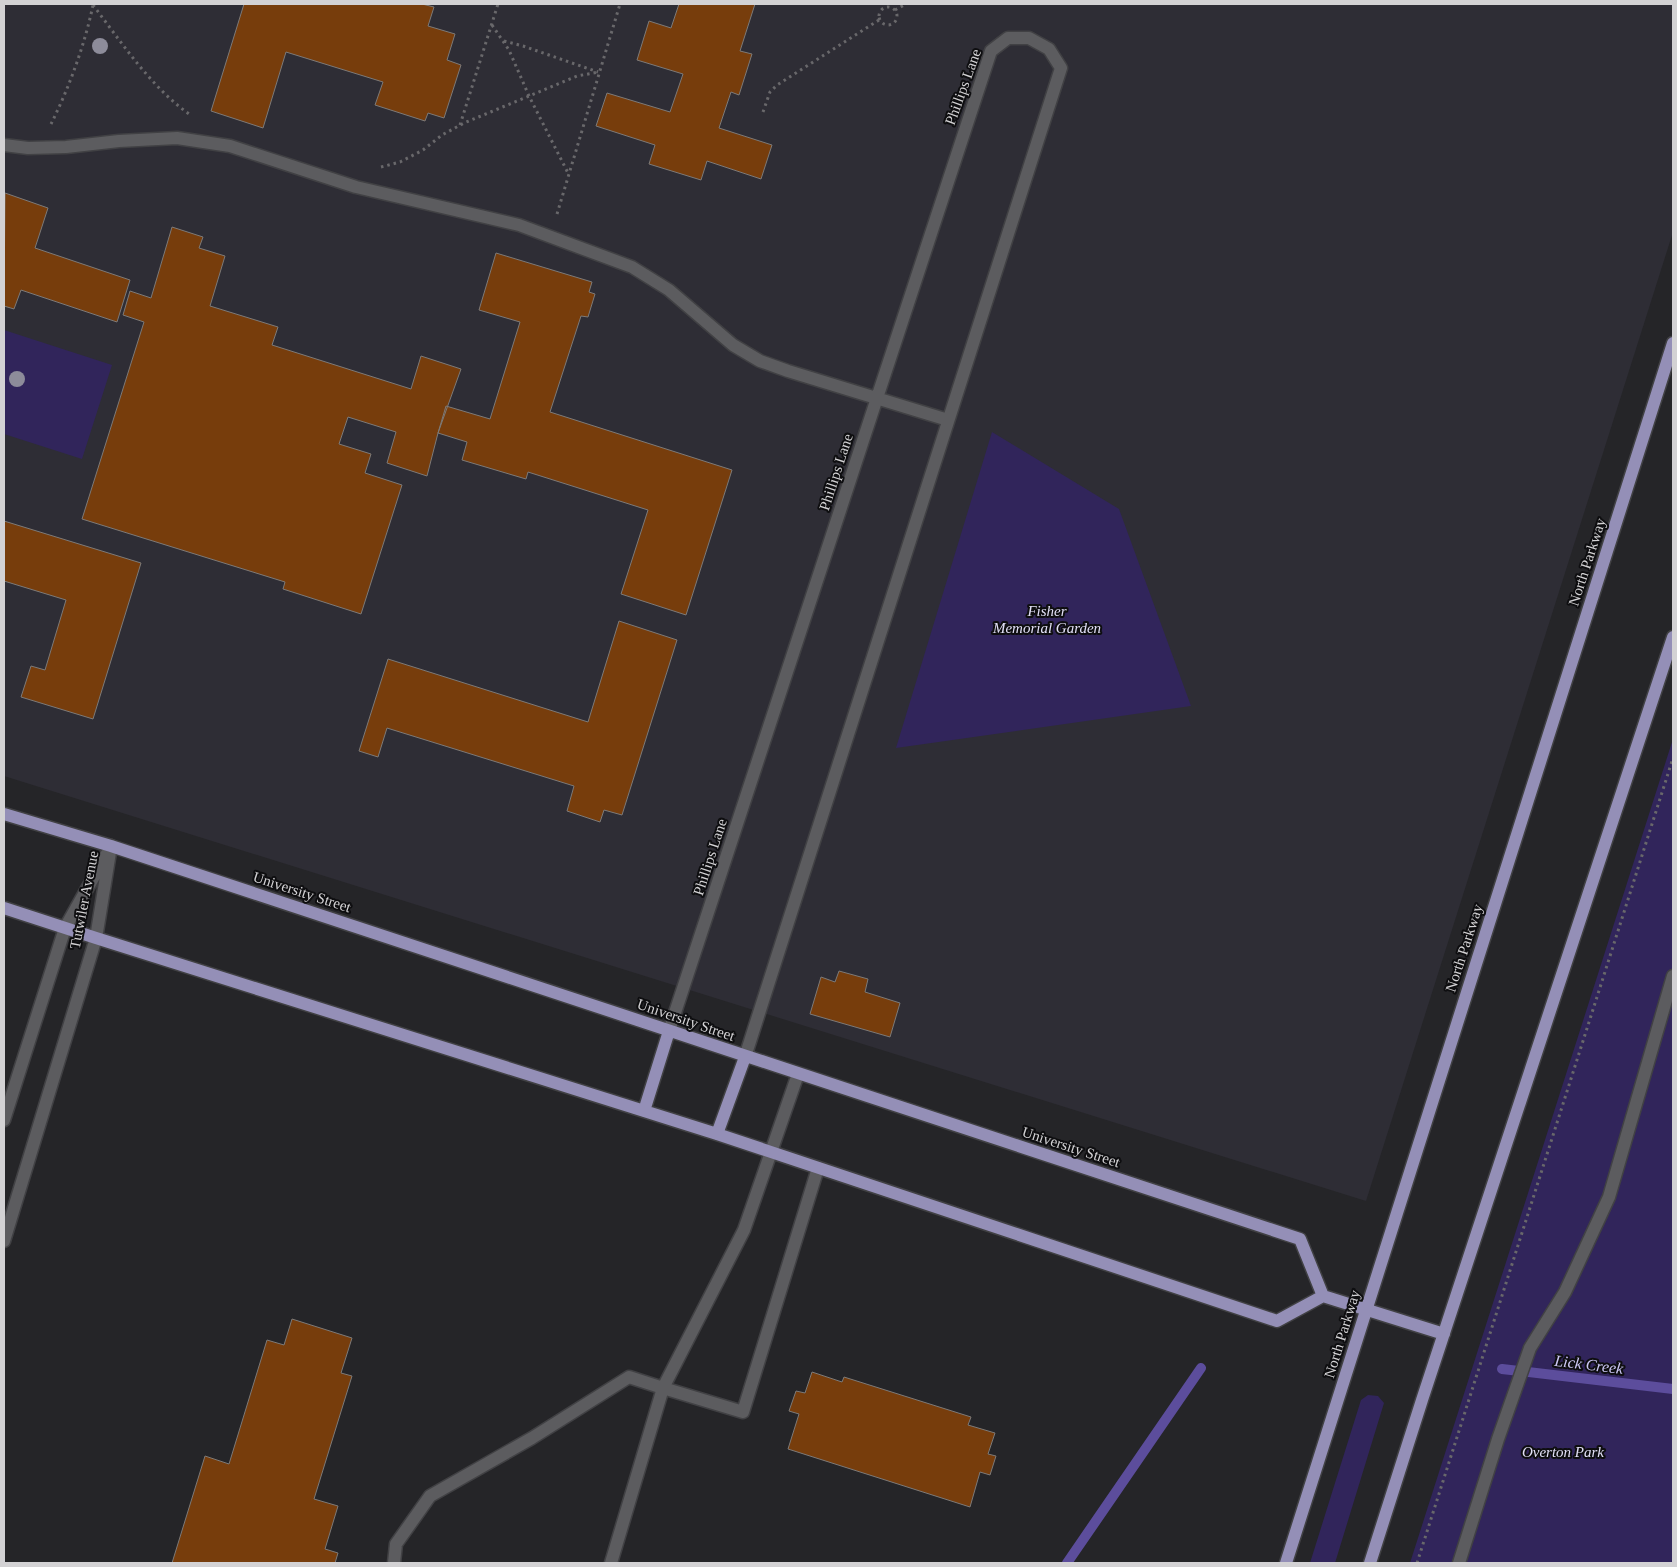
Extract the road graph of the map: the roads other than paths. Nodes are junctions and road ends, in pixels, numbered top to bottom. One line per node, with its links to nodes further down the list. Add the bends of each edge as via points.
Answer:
1 (4, 144): 3 (street, via 28,148 66,147 177,138 230,146 356,187 519,225 632,267 669,290 733,345 760,361)
2 (1673, 342): 22 (main road, North Parkway)
3 (877, 399): 4 (street); 4 (street, Phillips Lane, via 991,51 1008,38 1029,38 1050,49 1060,68); 12 (street, Phillips Lane)
4 (948, 420): 13 (street, Phillips Lane)
5 (1673, 637): 23 (main road)
6 (4, 814): 7 (main road, University Street)
7 (111, 846): 9 (street, Tutwiler Avenue); 10 (street, Tutwiler Avenue); 12 (main road, University Street)
8 (4, 908): 9 (main road)
9 (64, 928): 10 (main road); 16 (street, Tutwiler Avenue)
10 (96, 938): 15 (main road); 20 (street, Tutwiler Avenue)
11 (1673, 976): 29 (street, via 1609,1197 1565,1292 1530,1348)
12 (669, 1031): 13 (main road, University Street); 15 (main road)
13 (745, 1057): 14 (main road, University Street); 17 (main road)
14 (798, 1074): 18 (street); 21 (main road, University Street, via 1300,1240)
15 (644, 1111): 17 (main road)
16 (4, 1120)
17 (717, 1134): 18 (main road)
18 (770, 1152): 19 (main road); 24 (street, via 744,1230)
19 (818, 1168): 21 (main road, via 1277,1321); 24 (street, via 743,1412)
20 (4, 1241)
21 (1323, 1296): 22 (main road)
22 (1366, 1309): 23 (main road); 27 (main road, North Parkway)
23 (1444, 1334): 28 (main road)
24 (664, 1388): 25 (street, via 629,1377 532,1438 430,1496 396,1544); 26 (street)
25 (394, 1563)
26 (611, 1563)
27 (1286, 1563)
28 (1370, 1563)
29 (1459, 1563)

